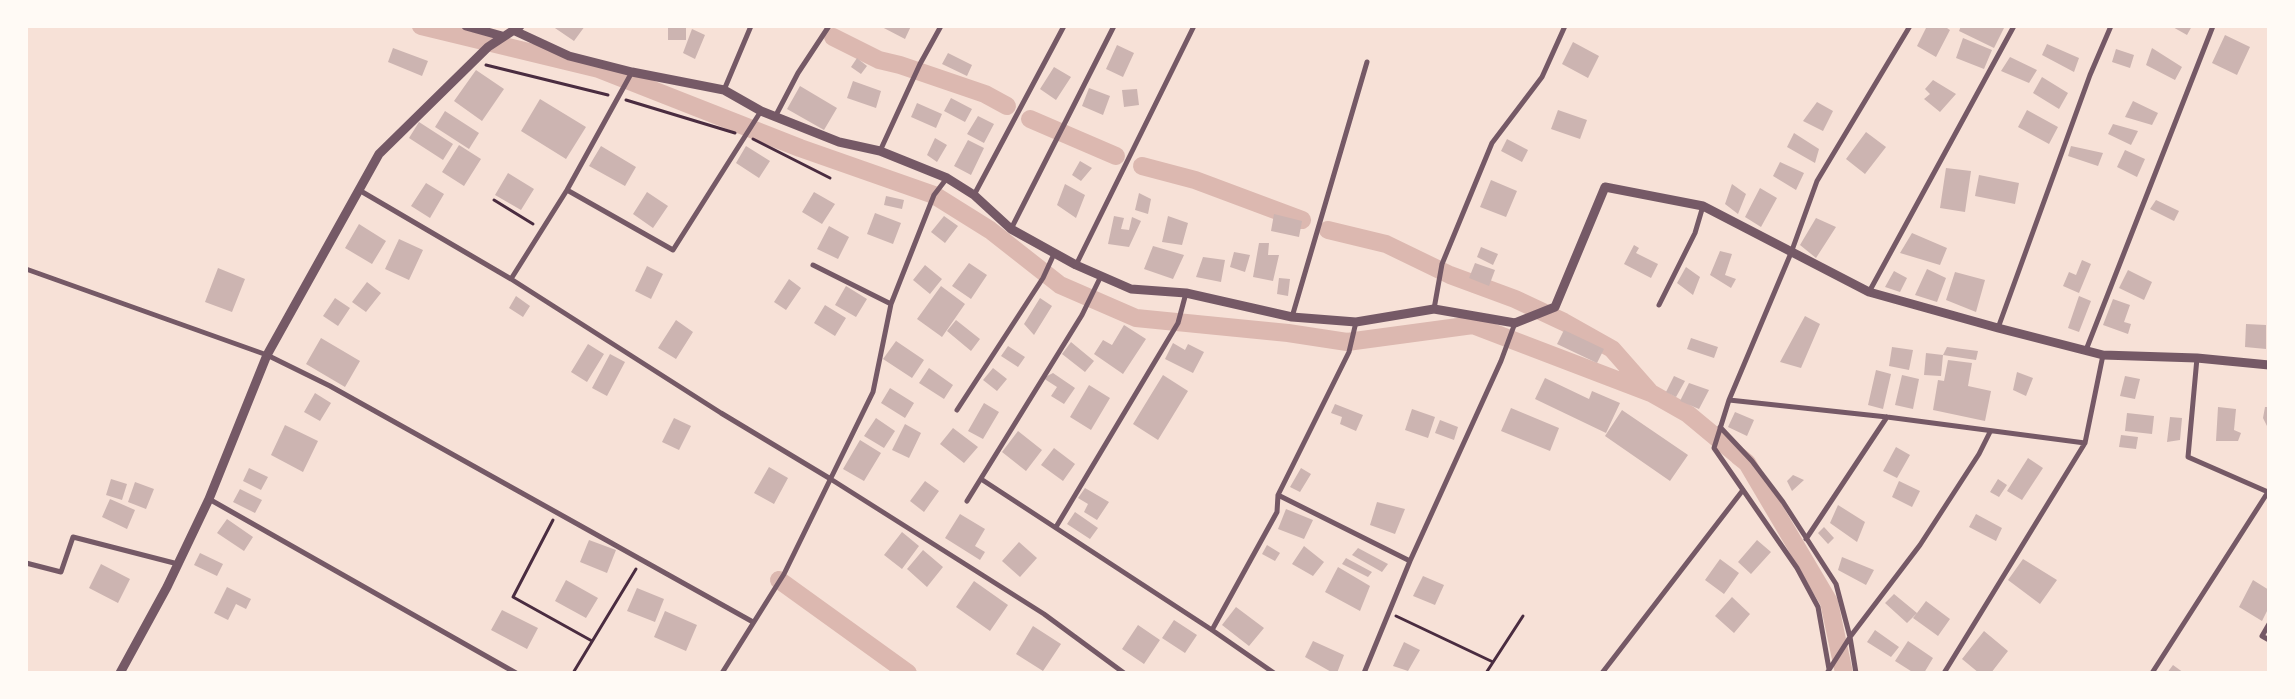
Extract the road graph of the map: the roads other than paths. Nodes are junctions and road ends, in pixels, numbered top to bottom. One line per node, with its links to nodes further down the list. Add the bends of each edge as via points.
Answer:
1 (466, 26): 14 (street)
2 (751, 26): 17 (street)
3 (830, 26): 19 (street, via 798,73)
4 (941, 26): 20 (street)
5 (1064, 26): 24 (street)
6 (1114, 26): 26 (street)
7 (1194, 26): 29 (street)
8 (1565, 26): 38 (street, via 1542,77 1492,143 1442,264)
9 (1910, 26): 27 (street, via 1817,182)
10 (2014, 26): 34 (street)
11 (2111, 26): 42 (street)
12 (2213, 26): 43 (street)
13 (517, 28): 14 (street); 16 (street, via 569,56)
14 (502, 36): 22 (street, via 379,154)
15 (1367, 62): 39 (street)
16 (632, 72): 17 (street); 23 (street)
17 (724, 90): 18 (street)
18 (762, 112): 19 (street); 23 (street, via 673,250)
19 (775, 117): 20 (street, via 839,142)
20 (880, 151): 21 (street)
21 (947, 178): 24 (street); 36 (street, via 934,195)
22 (359, 190): 33 (street); 44 (street)
23 (568, 190): 33 (street)
24 (974, 195): 26 (street)
25 (1703, 206): 27 (street); 37 (street, via 1695,233); 41 (street, via 1605,187 1555,307)
26 (1011, 229): 28 (street)
27 (1791, 253): 34 (street); 48 (street)
28 (1054, 254): 29 (street); 49 (street, via 1043,278)
29 (1076, 265): 32 (street)
30 (813, 266): 36 (street)
31 (26, 270): 44 (street)
32 (1102, 276): 35 (street, via 1131,289); 55 (street, via 1082,315)
33 (511, 279): 54 (street, via 721,413)
34 (1869, 292): 42 (street)
35 (1186, 293): 39 (street); 60 (street, via 1178,323)
36 (891, 304): 54 (street, via 873,392)
37 (1659, 305)
38 (1434, 308): 40 (street); 41 (street)
39 (1292, 317): 40 (street)
40 (1356, 322): 57 (street, via 1349,352)
41 (1516, 323): 62 (street)
42 (1998, 328): 43 (street)
43 (2086, 350): 45 (street)
44 (267, 355): 58 (street); 65 (street, via 330,386)
45 (2103, 355): 46 (street); 53 (street)
46 (2198, 358): 47 (street); 80 (street, via 2188,457 2268,492)
47 (2269, 366)
48 (1729, 400): 50 (street); 51 (street)
49 (957, 410)
50 (1887, 417): 52 (street); 61 (street)
51 (1720, 426): 56 (street, via 1714,448); 61 (street, via 1768,481)
52 (1990, 432): 53 (street); 68 (street, via 1920,544)
53 (2085, 443): 79 (street)
54 (830, 478): 65 (street, via 784,574); 74 (street, via 1044,614)
55 (981, 479): 59 (street); 60 (street)
56 (1743, 490): 70 (street, via 1798,568 1818,607); 77 (street)
57 (1278, 495): 62 (street); 67 (street, via 1277,512)
58 (209, 498): 64 (street); 72 (street)
59 (967, 501)
60 (1056, 527): 67 (street)
61 (1806, 539): 68 (street, via 1836,584)
62 (1410, 561): 76 (street)
63 (26, 562): 64 (street, via 61,572 73,537)
64 (178, 564): 71 (street)
65 (753, 622): 73 (street)
66 (2269, 624): 69 (street, via 2262,636)
67 (1212, 630): 75 (street)
68 (1850, 637): 70 (street); 78 (street)
69 (2269, 640)
70 (1828, 671)
71 (120, 673)
72 (516, 673)
73 (722, 673)
74 (1124, 673)
75 (1274, 673)
76 (1364, 673)
77 (1602, 673)
78 (1856, 673)
79 (1944, 673)
80 (2152, 673)

